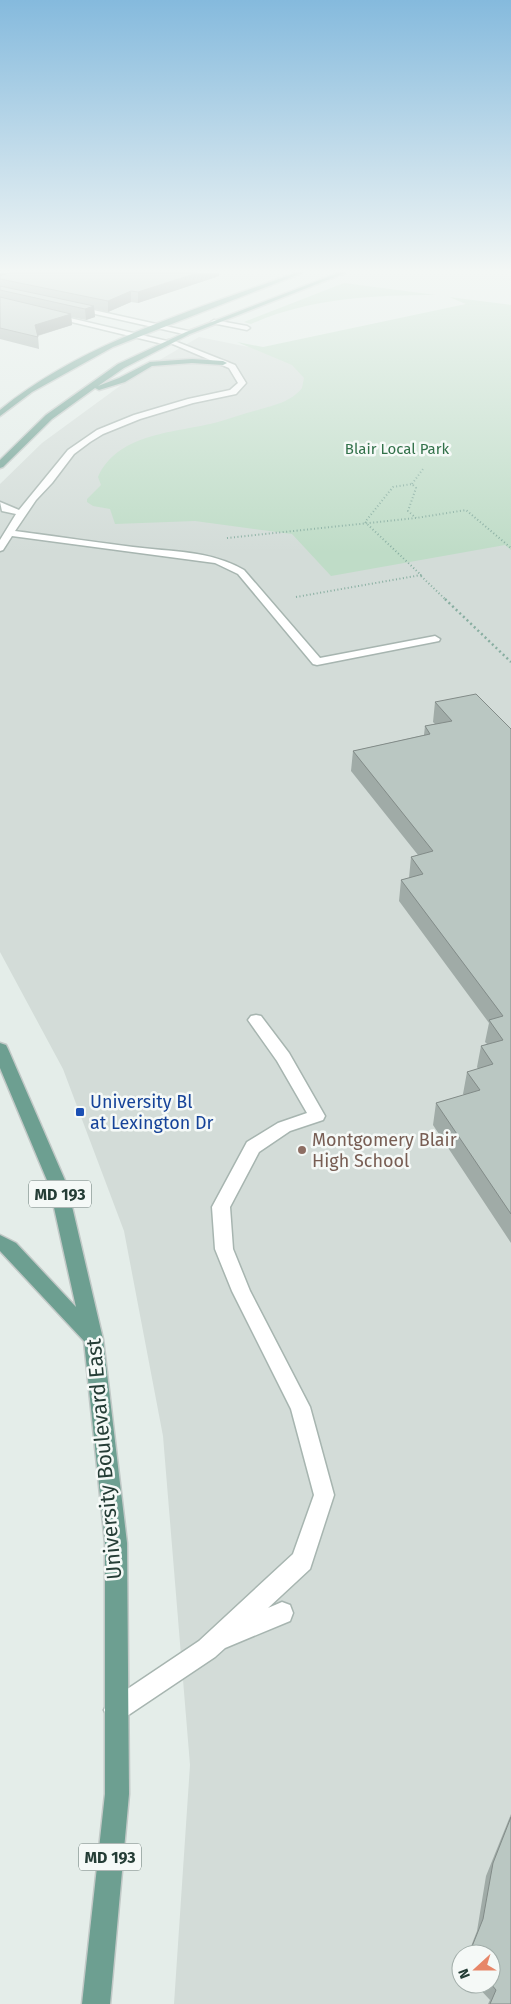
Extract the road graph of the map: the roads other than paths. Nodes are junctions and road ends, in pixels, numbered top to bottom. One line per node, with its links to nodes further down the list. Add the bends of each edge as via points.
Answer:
1 (71, 367): 6 (main road, via 29,390)
2 (120, 367): 5 (main road)
3 (146, 367): 5 (main road, via 122,380)
4 (231, 367): 9 (street, via 242,383 233,392 172,406 100,432 71,452)
5 (85, 392): 7 (main road, via 49,417)
6 (0, 414)
7 (0, 465)
8 (0, 505): 9 (street)
9 (21, 513): 10 (street)
10 (9, 533): 11 (street); 12 (street, via 226,562 241,572 317,662)
11 (0, 548)
12 (435, 639)
13 (256, 1020): 18 (street, via 283,1057 317,1116 284,1127 253,1147 221,1207 224,1249 253,1316 300,1407 324,1495 302,1561)
14 (1, 1054): 16 (main road, University Boulevard East / MD 193, via 58,1185)
15 (0, 1242): 16 (main road, via 10,1248)
16 (93, 1338): 19 (main road, University Boulevard East / MD 193, via 116,1542)
17 (282, 1613): 18 (street)
18 (217, 1640): 19 (street)
19 (116, 1710): 20 (main road, University Boulevard East / MD 193, via 117,1794)
20 (96, 2004)

